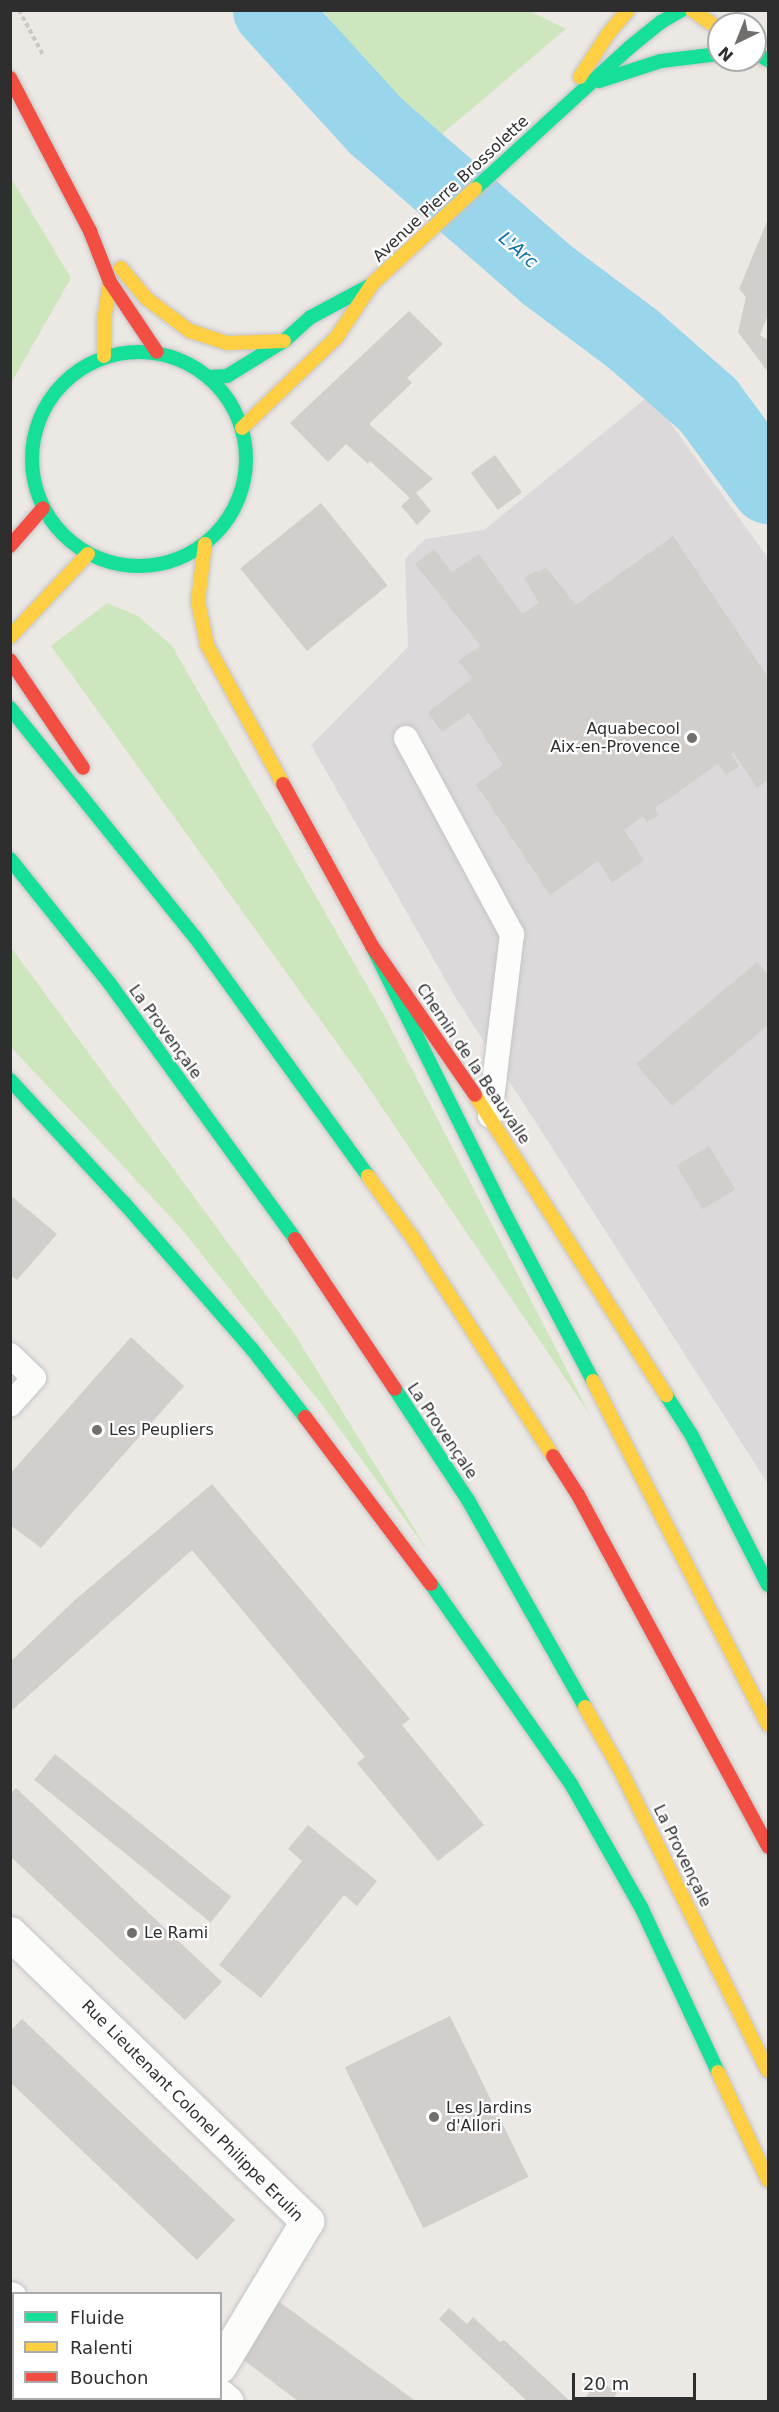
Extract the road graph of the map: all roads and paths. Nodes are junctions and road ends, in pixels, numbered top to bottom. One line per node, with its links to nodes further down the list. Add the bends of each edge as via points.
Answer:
1 (628, 10): 8 (main road, Avenue Pierre Brossolette)
2 (682, 10): 7 (main road, Avenue Pierre Brossolette, via 661,22)
3 (692, 10): 4 (main road)
4 (707, 21)
5 (707, 55): 7 (main road, via 661,61)
6 (10, 78): 9 (main road)
7 (591, 83): 8 (main road, Avenue Pierre Brossolette)
8 (552, 119): 11 (main road, Avenue Pierre Brossolette)
9 (90, 231): 10 (main road); 12 (main road, via 147,299 190,331 228,343)
10 (110, 282): 13 (main road); 14 (main road)
11 (373, 284): 12 (main road, Avenue Pierre Brossolette, via 311,318); 16 (main road, Avenue Pierre Brossolette, via 336,338)
12 (284, 341): 15 (main road, Avenue Pierre Brossolette, via 227,376)
13 (157, 352): 14 (main road); 15 (main road, via 177,358)
14 (104, 356): 17 (main road, via 66,379 43,409 33,436 32,474)
15 (209, 377): 16 (main road, via 233,406)
16 (242, 428): 18 (main road, via 247,452 243,489 230,517)
17 (43, 508): 19 (main road); 20 (main road, via 63,535)
18 (205, 544): 20 (main road, via 164,564 123,565); 29 (main road, Chemin de la Beauvalle, via 198,601 207,645)
19 (10, 546)
20 (88, 554): 21 (main road)
21 (10, 637)
22 (10, 660): 25 (main road)
23 (10, 708): 28 (main road)
24 (406, 738): 31 (lane, via 512,934)
25 (91, 780)
26 (110, 809): 28 (main road)
27 (10, 859): 38 (main road, La Provençale, via 110,984 289,1230 468,1500 621,1771)
28 (195, 937): 36 (main road, via 413,1238 578,1495)
29 (372, 946): 31 (main road, Chemin de la Beauvalle); 35 (main road)
30 (10, 1080): 39 (main road, via 252,1349 466,1633 570,1784 641,1907)
31 (490, 1116): 34 (main road, Chemin de la Beauvalle, via 692,1436)
32 (10, 1355): 33 (lane, via 34,1378)
33 (10, 1405)
34 (768, 1585)
35 (768, 1725)
36 (768, 1847)
37 (10, 1933): 40 (street, Rue Lieutenant Colonel Philippe Erulin, via 307,2221)
38 (768, 2071)
39 (768, 2180)
40 (222, 2363)

